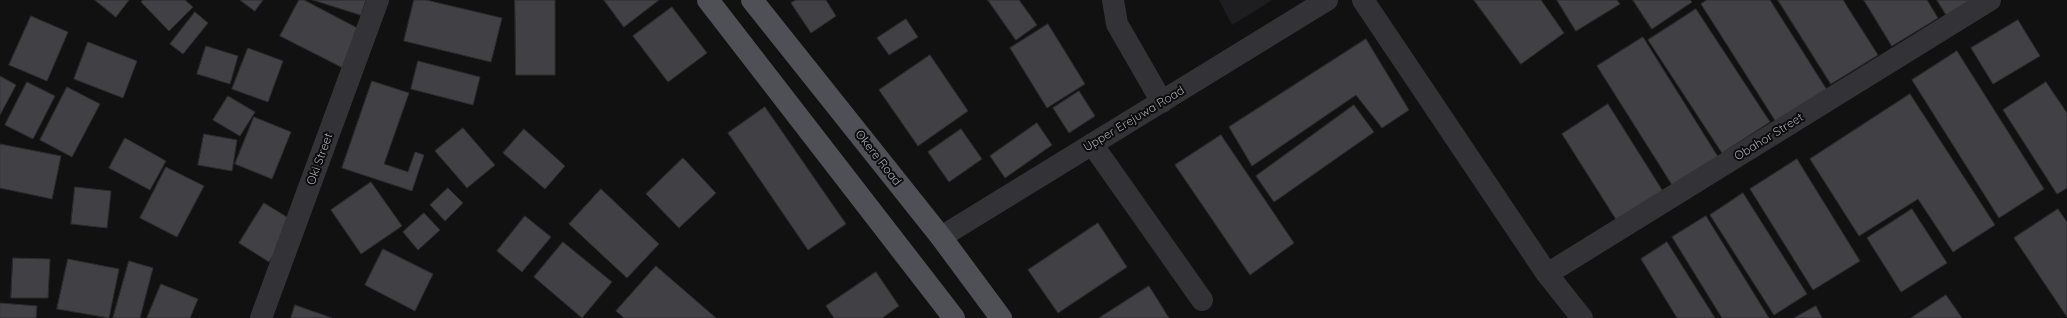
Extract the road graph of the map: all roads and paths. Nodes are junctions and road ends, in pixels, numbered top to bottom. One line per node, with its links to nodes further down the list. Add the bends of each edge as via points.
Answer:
1 (378, 0): 13 (street, Oki Street)
2 (708, 0): 14 (main road)
3 (752, 0): 10 (main road, Okere Road)
4 (1113, 0): 8 (street, via 1117,24)
5 (1326, 0): 8 (street, Upper Erejuwa Road)
6 (1363, 0): 11 (street)
7 (1990, 0): 11 (street, Obahor Street)
8 (1162, 102): 9 (street, Upper Erejuwa Road)
9 (1092, 144): 10 (street, Upper Erejuwa Road); 12 (street)
10 (941, 237): 15 (main road, Okere Road)
11 (1547, 274): 16 (street)
12 (1202, 300)
13 (262, 318)
14 (954, 318)
15 (1001, 318)
16 (1582, 318)

